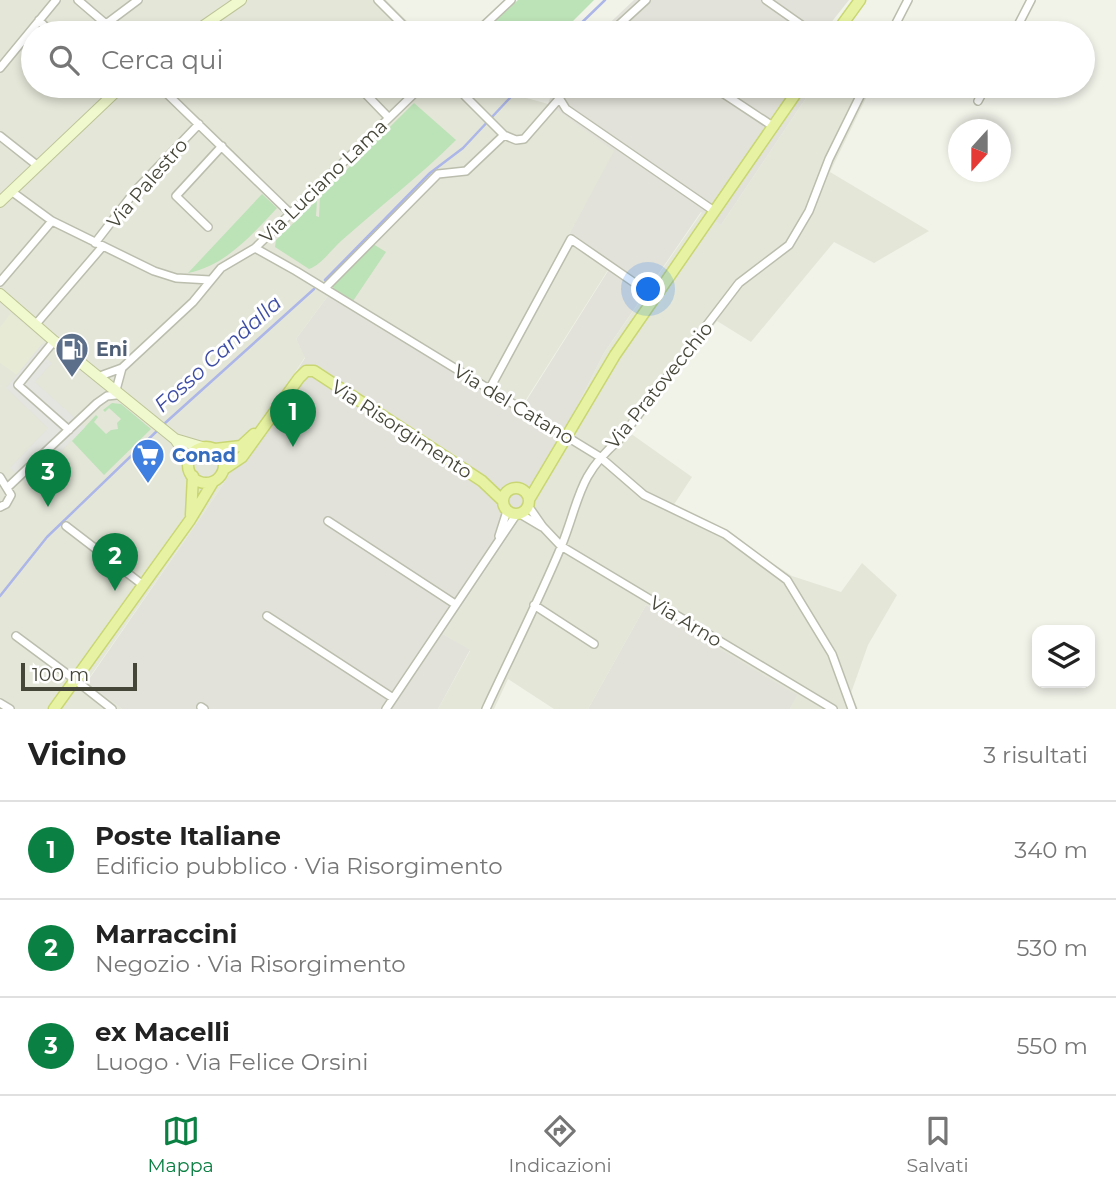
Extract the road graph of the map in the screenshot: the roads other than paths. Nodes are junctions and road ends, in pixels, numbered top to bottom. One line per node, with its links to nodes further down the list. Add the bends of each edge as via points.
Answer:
1 (56, 0): 12 (street)
2 (78, 0): 13 (street)
3 (138, 0): 14 (street)
4 (241, 0): 15 (street)
5 (379, 0): 16 (street)
6 (511, 0): 17 (street)
7 (646, 0): 18 (street)
8 (766, 0): 19 (street)
9 (860, 0): 20 (main road)
10 (908, 0): 21 (street)
11 (1031, 0): 22 (street)
12 (38, 20)
13 (102, 21)
14 (110, 21)
15 (210, 21)
16 (399, 21)
17 (489, 21)
18 (623, 21)
19 (796, 21)
20 (845, 21)
21 (897, 21)
22 (1020, 21)
23 (21, 41): 25 (street)
24 (0, 52): 25 (street)
25 (7, 59): 26 (street)
26 (0, 68)
27 (108, 98): 44 (street)
28 (172, 98): 39 (street, Via Palestro)
29 (370, 98): 38 (street)
30 (410, 98): 38 (street, Via Luciano Lama)
31 (467, 98): 41 (street)
32 (730, 98): 40 (street)
33 (793, 98): 40 (main road)
34 (859, 98): 71 (street, Via Pratovecchio, via 789,245 739,283 619,440)
35 (980, 98): 37 (street)
36 (558, 100): 41 (street, via 524,139); 47 (street)
37 (978, 101)
38 (389, 118): 48 (street, Via Luciano Lama)
39 (199, 124): 43 (street, Via Palestro); 51 (street, Via Palestro, via 136,190)
40 (774, 127): 47 (main road)
41 (503, 133): 55 (street, via 466,171 438,174)
42 (0, 135): 44 (street)
43 (222, 146): 48 (street, Via Palestro); 50 (street, via 176,196)
44 (38, 166): 45 (street)
45 (11, 191): 46 (street); 49 (street)
46 (0, 202)
47 (714, 211): 57 (main road)
48 (290, 213): 52 (street, Via Luciano Lama)
49 (52, 221): 51 (street); 54 (street)
50 (208, 227)
51 (99, 244): 53 (street, via 176,278); 58 (street)
52 (255, 248): 53 (street); 55 (street, Via del Catano)
53 (210, 279): 61 (street, via 193,302)
54 (0, 282)
55 (325, 288): 63 (street, Via del Catano)
56 (0, 294): 58 (street)
57 (656, 297): 63 (street, via 571,239); 67 (main road)
58 (36, 324): 59 (street)
59 (54, 341): 60 (street); 66 (street, via 18,385)
60 (74, 357): 62 (street); 64 (street, via 79,366)
61 (122, 368): 62 (street); 64 (street)
62 (100, 376): 64 (street)
63 (489, 390): 67 (street, Via del Catano)
64 (116, 393): 66 (street, via 102,399); 68 (street)
65 (266, 422): 70 (main road, Via Risorgimento, via 241,446); 73 (main road, Via Risorgimento, via 242,457); 79 (main road, Via Risorgimento, via 299,378 314,371)
66 (69, 430): 78 (street)
67 (567, 437): 71 (street, Via del Catano); 74 (main road)
68 (175, 439): 69 (street); 72 (street)
69 (202, 447): 70 (main road, Via Risorgimento); 72 (main road)
70 (215, 449): 73 (main road, via 223,457)
71 (600, 457): 84 (street, Via Pratovecchio, via 587,475); 100 (street, Via del Catano, via 644,495 725,534 787,580 832,654)
72 (189, 460): 76 (main road)
73 (224, 469): 77 (main road, Via Risorgimento)
74 (545, 471): 79 (main road); 79 (main road, via 522,489)
75 (0, 477): 78 (street)
76 (193, 477): 77 (main road); 81 (main road)
77 (213, 482): 81 (main road, Via Risorgimento)
78 (8, 487): 80 (street, via 9,500)
79 (516, 505): 84 (street, Via Arno); 86 (street, via 495,547)
80 (0, 507)
81 (190, 520): 85 (main road, Via Risorgimento)
82 (328, 521): 86 (street)
83 (66, 526): 85 (street)
84 (561, 546): 87 (street, Via Pratovecchio); 99 (street, Via Arno)
85 (143, 585): 91 (main road, Via Risorgimento)
86 (455, 604): 92 (street)
87 (534, 605): 90 (street); 98 (street, Via Pratovecchio)
88 (267, 616): 92 (street)
89 (16, 636): 91 (street)
90 (594, 644)
91 (71, 682): 95 (main road, Via Risorgimento); 96 (street)
92 (393, 698): 97 (street)
93 (0, 703): 94 (street)
94 (10, 709)
95 (50, 709)
96 (112, 709)
97 (386, 709)
98 (486, 709)
99 (833, 709)
100 (852, 709)

